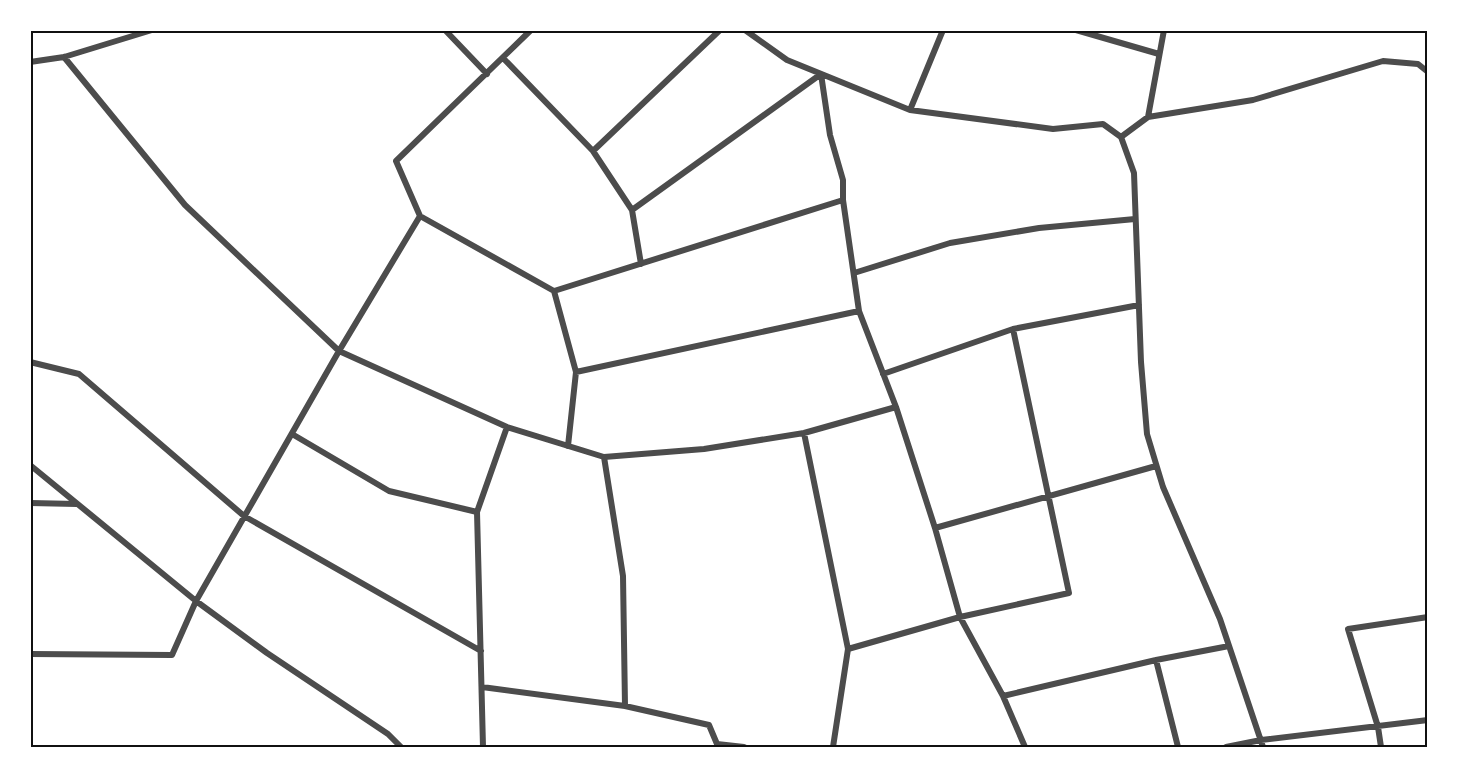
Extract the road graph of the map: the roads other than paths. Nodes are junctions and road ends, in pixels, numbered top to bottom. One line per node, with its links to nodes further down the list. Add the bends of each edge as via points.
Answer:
1 (152, 30): 10 (street)
2 (445, 30): 14 (street)
3 (531, 30): 11 (street)
4 (720, 30): 19 (street)
5 (943, 30): 16 (street)
6 (1076, 30): 9 (street)
7 (1164, 30): 9 (street)
8 (748, 31): 15 (street, via 787,60)
9 (1159, 54): 17 (street)
10 (64, 57): 12 (street); 30 (street, via 185,205)
11 (503, 58): 14 (street); 19 (street)
12 (30, 62)
13 (1428, 72): 17 (street, via 1418,64 1383,61 1253,100)
14 (487, 74): 22 (street, via 396,161)
15 (821, 74): 16 (street); 20 (street, via 830,135 843,180); 21 (street)
16 (910, 110): 18 (street, via 1053,129 1103,124)
17 (1148, 117): 18 (street)
18 (1121, 137): 23 (street, via 1134,173)
19 (593, 151): 21 (street)
20 (843, 200): 24 (street); 25 (street)
21 (632, 210): 24 (street)
22 (420, 216): 26 (street); 30 (street)
23 (1136, 219): 25 (street, via 1039,228 950,243); 27 (street)
24 (641, 264): 26 (street)
25 (854, 273): 28 (street)
26 (554, 291): 32 (street)
27 (1139, 305): 29 (street); 41 (street, via 1147,434)
28 (859, 311): 32 (street); 33 (street)
29 (1013, 330): 33 (street); 42 (street)
30 (339, 351): 35 (street); 37 (street)
31 (30, 362): 46 (street, via 79,374)
32 (576, 372): 38 (street)
33 (883, 374): 34 (street)
34 (896, 407): 36 (street); 47 (street)
35 (507, 427): 38 (street); 45 (street)
36 (804, 433): 39 (street, via 704,449); 52 (street)
37 (292, 434): 45 (street, via 389,491); 46 (street)
38 (568, 446): 39 (street)
39 (604, 457): 58 (street, via 623,576)
40 (30, 465): 44 (street)
41 (1156, 466): 42 (street); 51 (street)
42 (1049, 496): 47 (street); 49 (street, via 1069,593)
43 (30, 502): 44 (street)
44 (78, 504): 48 (street)
45 (477, 512): 53 (street)
46 (244, 516): 48 (street); 53 (street)
47 (935, 528): 49 (street)
48 (196, 601): 54 (street, via 172,655); 62 (street, via 388,734)
49 (960, 617): 52 (street); 57 (street)
50 (1428, 617): 60 (street, via 1348,629)
51 (1229, 646): 55 (street); 61 (street)
52 (848, 649): 65 (street)
53 (481, 651): 56 (street)
54 (30, 654)
55 (1156, 660): 57 (street); 67 (street)
56 (482, 687): 58 (street); 63 (street)
57 (1003, 696): 66 (street)
58 (625, 706): 64 (street, via 709,725 717,744)
59 (1428, 720): 60 (street)
60 (1378, 727): 61 (street); 70 (street)
61 (1261, 740): 68 (street); 69 (street)
62 (401, 747)
63 (483, 747)
64 (744, 747)
65 (833, 747)
66 (1025, 747)
67 (1178, 747)
68 (1226, 747)
69 (1263, 747)
70 (1381, 747)

